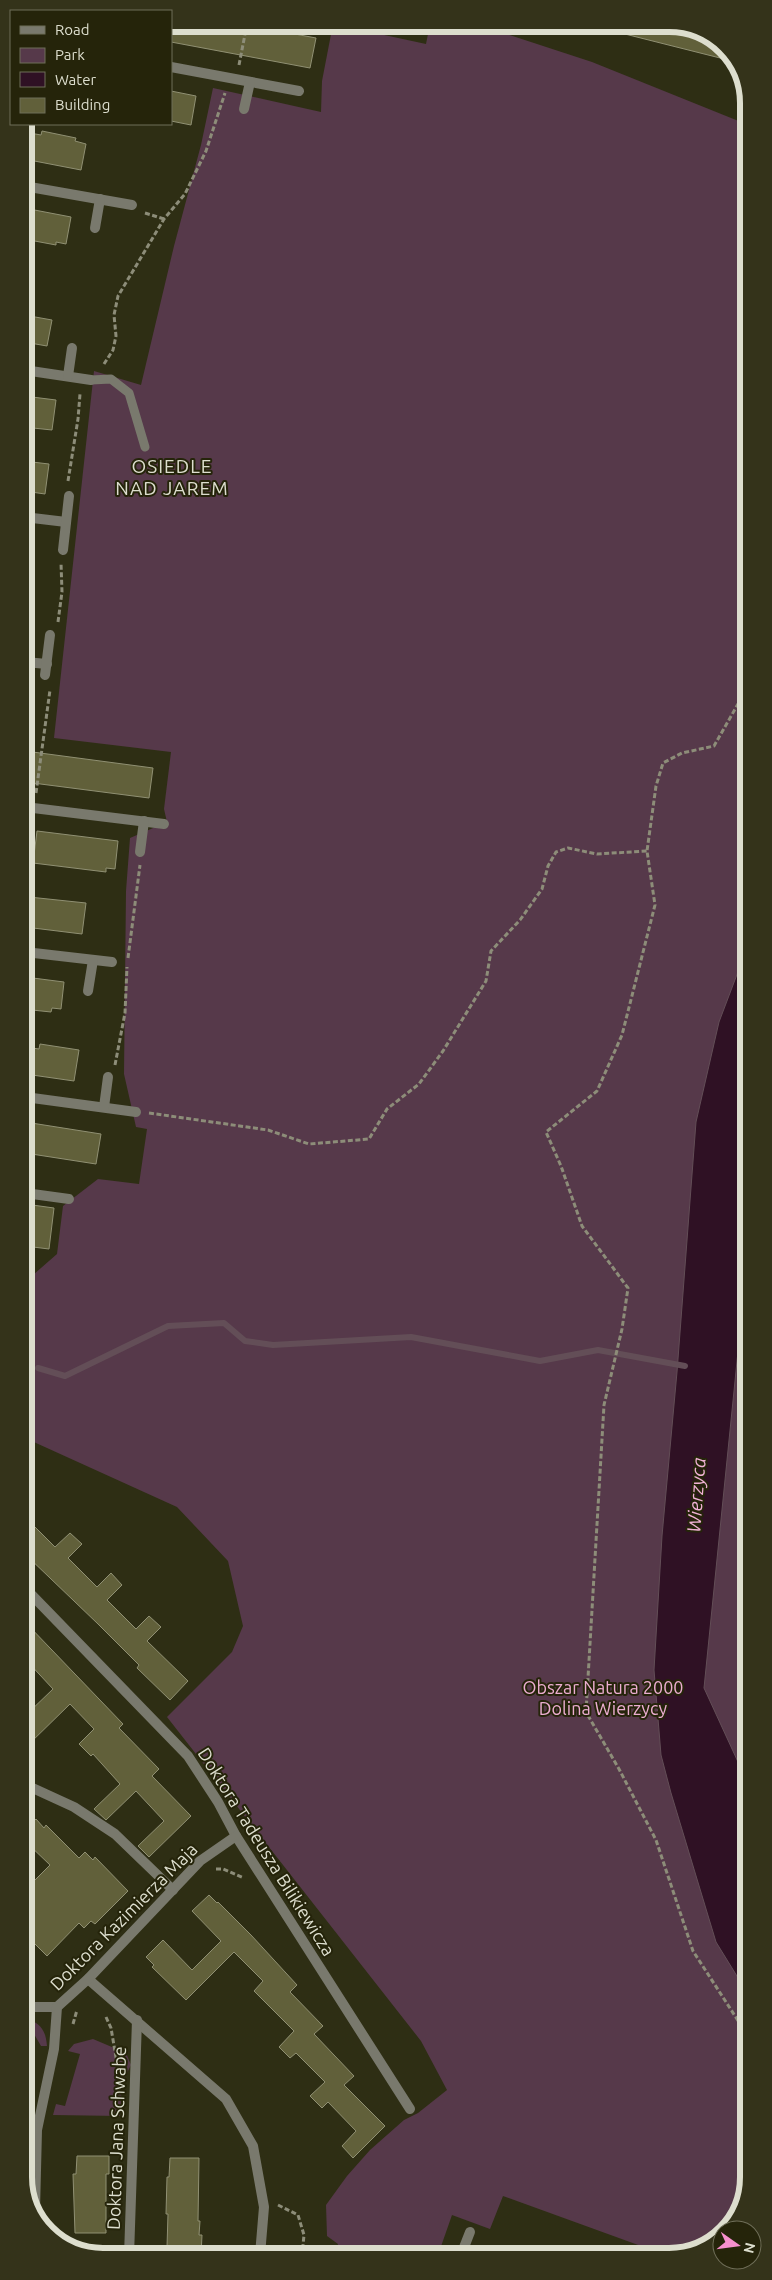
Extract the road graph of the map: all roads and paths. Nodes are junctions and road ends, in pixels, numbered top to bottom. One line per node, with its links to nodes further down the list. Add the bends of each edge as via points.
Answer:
1 (245, 32): 3 (path, via 237,71)
2 (172, 66): 3 (street)
3 (232, 79): 4 (street); 14 (path, via 206,150 185,194 164,219 118,296 113,350)
4 (250, 82): 5 (street); 6 (street)
5 (299, 91)
6 (244, 109)
7 (32, 187): 8 (street)
8 (100, 200): 9 (street); 10 (street)
9 (132, 205)
10 (95, 228)
11 (72, 348): 13 (street)
12 (32, 371): 13 (street)
13 (68, 376): 14 (street)
14 (86, 379): 15 (lane, via 111,380 129,393); 16 (path, via 68,480)
15 (145, 448)
16 (69, 496): 18 (street)
17 (32, 518): 18 (street)
18 (66, 522): 19 (street)
19 (63, 550): 20 (path, via 59,616 55,634)
20 (50, 635): 22 (street)
21 (32, 663): 22 (street)
22 (47, 664): 23 (street)
23 (46, 675): 25 (path, via 50,688)
24 (740, 700): 29 (path, via 714,746 682,753 663,763 656,786)
25 (32, 791)
26 (32, 808): 27 (street)
27 (144, 821): 28 (street); 30 (street)
28 (164, 824)
29 (647, 851): 38 (path, via 597,854 568,848 556,852 548,866 542,889 520,920 491,951 486,981 443,1051 419,1084 387,1108 369,1139 310,1144 268,1130); 51 (path, via 655,905 622,1035 597,1091 546,1132 582,1226 628,1288 604,1405 586,1712 656,1840 693,1951)
30 (140, 852)
31 (32, 953): 32 (street)
32 (93, 960): 33 (street); 34 (street)
33 (112, 962)
34 (88, 991)
35 (108, 1077): 37 (street)
36 (32, 1098): 37 (street)
37 (104, 1107): 38 (street)
38 (136, 1112)
39 (32, 1194): 40 (street)
40 (69, 1199)
41 (32, 1595): 43 (street, Doktora Tadeusza Bilikiewicza, via 188,1756)
42 (32, 1788): 44 (street, via 74,1808 115,1834)
43 (236, 1836): 44 (street, Doktora Kazimierza Maja, via 200,1861); 54 (street, Doktora Tadeusza Bilikiewicza)
44 (173, 1890): 45 (street, Doktora Kazimierza Maja)
45 (88, 1979): 48 (street, Doktora Kazimierza Maja); 50 (street)
46 (78, 2006): 52 (path)
47 (32, 2007): 48 (street)
48 (57, 2007): 55 (street, Doktora Kazimierza Maja, via 54,2049 37,2130)
49 (105, 2012): 53 (path)
50 (137, 2020): 56 (street, via 226,2099 253,2146); 58 (street, Doktora Jana Schwabe)
51 (740, 2024)
52 (70, 2033)
53 (118, 2071)
54 (410, 2110)
55 (35, 2196)
56 (264, 2207): 59 (street); 60 (path, via 281,2204 298,2215 304,2235)
57 (470, 2232): 61 (street)
58 (129, 2247)
59 (261, 2247)
60 (303, 2247)
61 (464, 2248)

